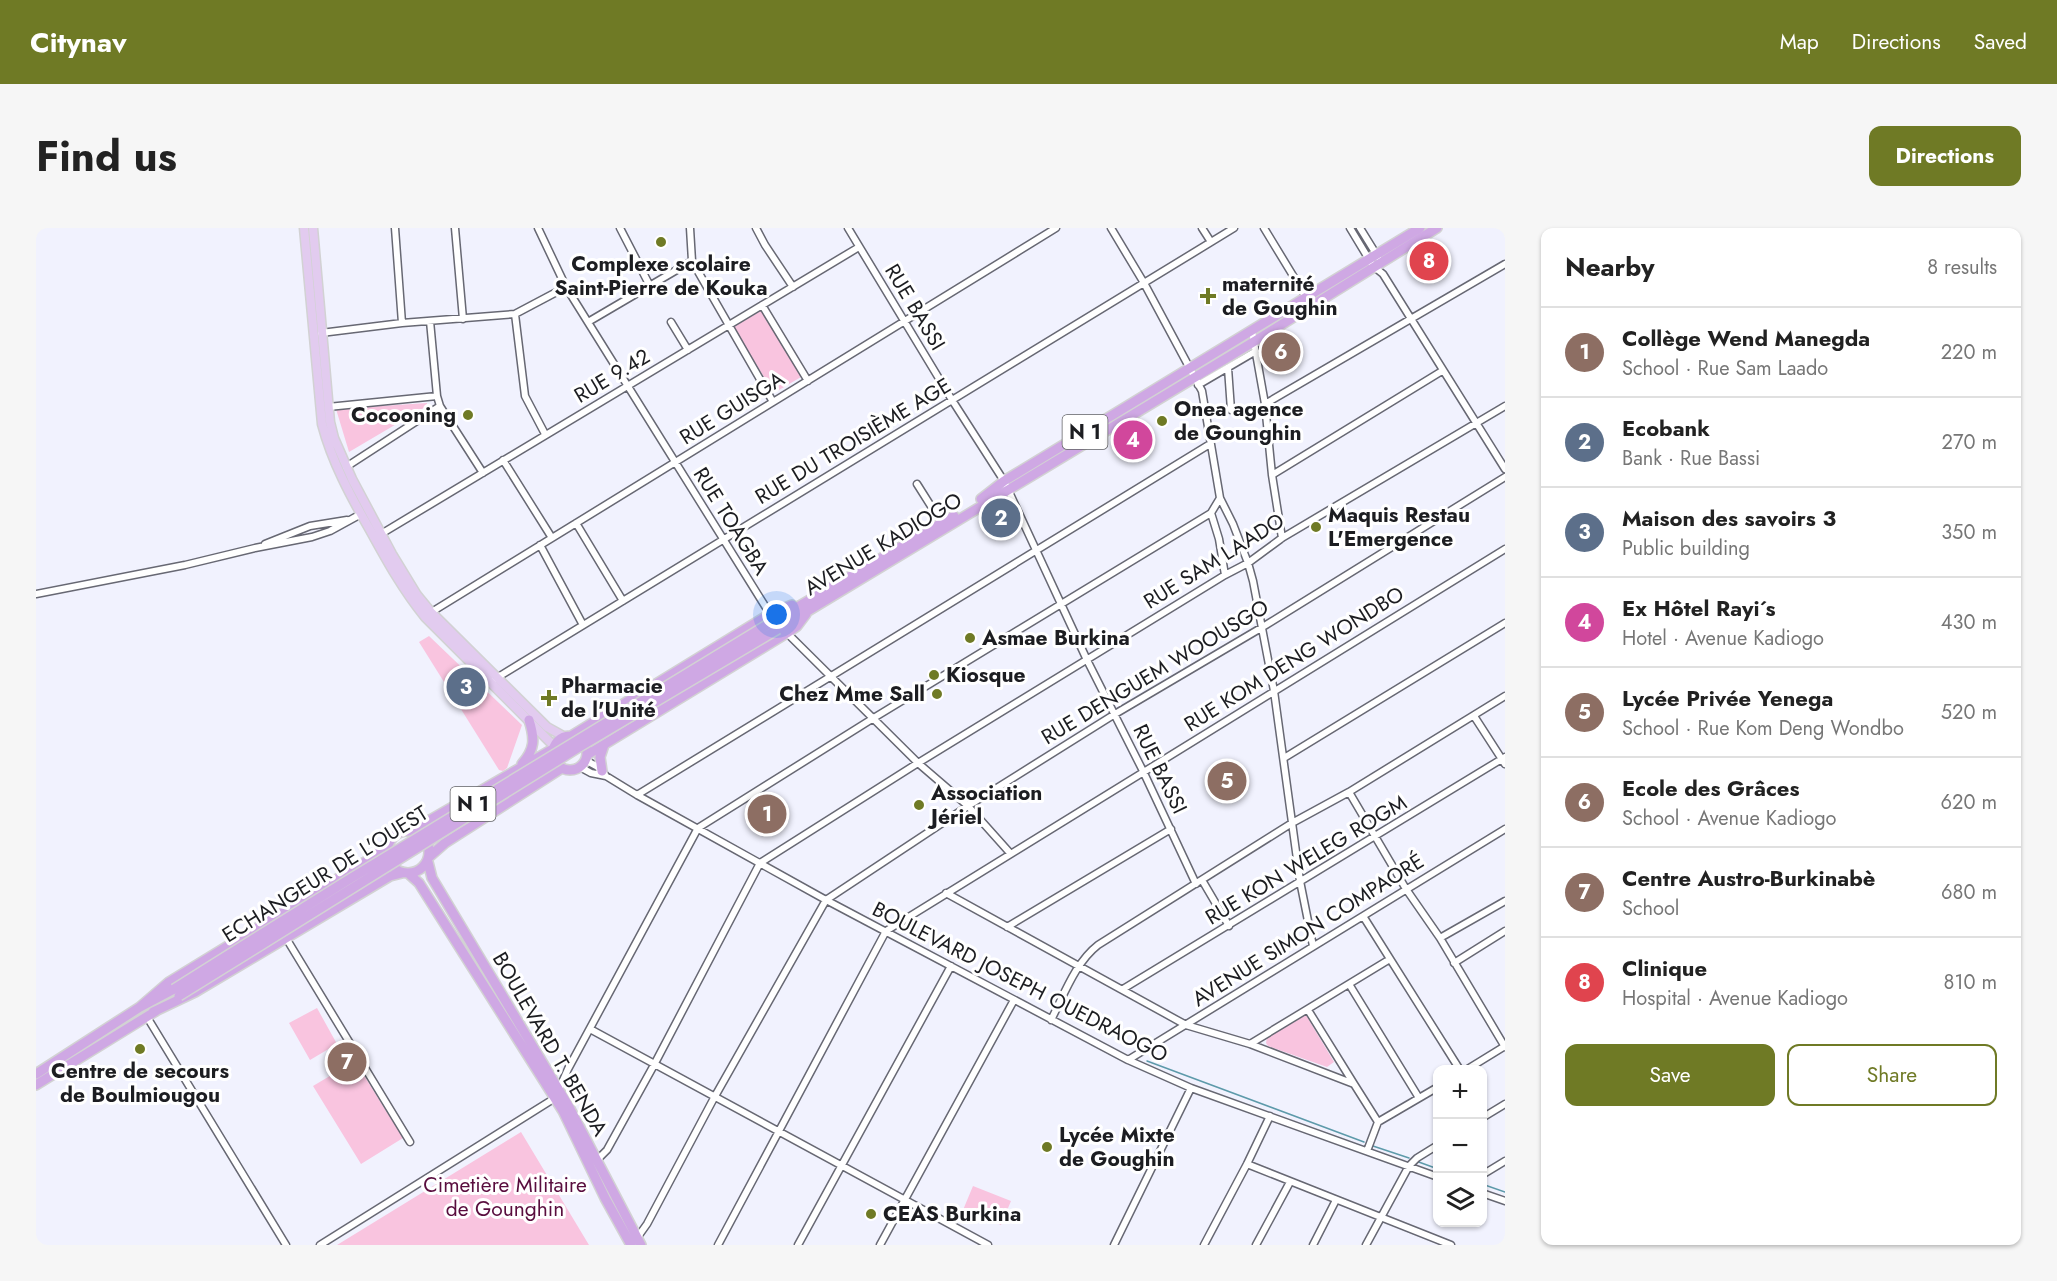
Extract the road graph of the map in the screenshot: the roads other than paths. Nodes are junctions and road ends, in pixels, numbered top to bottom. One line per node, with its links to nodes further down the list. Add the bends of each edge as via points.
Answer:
1 (304, 228): 70 (main road, via 322,424 339,471)
2 (313, 228): 39 (main road)
3 (395, 228): 37 (street)
4 (455, 228): 31 (street)
5 (538, 228): 26 (street, RUE TOAGBA)
6 (620, 228): 25 (street)
7 (690, 228): 22 (street)
8 (756, 228): 27 (street)
9 (848, 228): 20 (street, RUE BASSI)
10 (1056, 228): 34 (street, RUE GUISGA)
11 (1111, 228): 24 (street)
12 (1202, 228): 19 (street)
13 (1234, 228): 19 (street, RUE DU TROISIÈME AGE)
14 (1264, 228): 28 (street)
15 (1350, 228): 21 (street)
16 (1360, 228): 21 (street)
17 (1420, 228): 21 (highway, AVENUE KADIOGO / N 1)
18 (1437, 228): 21 (highway, AVENUE KADIOGO / N 1)
19 (1211, 242): 24 (street, RUE DU TROISIÈME AGE)
20 (859, 247): 27 (street, RUE 9.42); 34 (street, RUE BASSI)
21 (1375, 260): 28 (highway, AVENUE KADIOGO / N 1); 32 (street); 40 (highway, AVENUE KADIOGO / N 1)
22 (692, 261): 25 (street); 38 (street)
23 (1505, 264): 32 (street)
24 (1144, 283): 45 (street); 49 (street, RUE DU TROISIÈME AGE)
25 (650, 286): 35 (street)
26 (566, 287): 30 (street); 35 (street, RUE TOAGBA)
27 (793, 287): 29 (street, RUE 9.42)
28 (1306, 297): 40 (highway, AVENUE KADIOGO / N 1)
29 (762, 305): 38 (street, RUE 9.42); 46 (street)
30 (515, 314): 31 (street); 57 (street, via 522,384)
31 (463, 319): 33 (street)
32 (1410, 319): 44 (street); 51 (street)
33 (430, 321): 37 (street); 48 (street)
34 (906, 321): 46 (street, RUE GUISGA); 49 (street, RUE BASSI)
35 (588, 322): 47 (street, RUE TOAGBA)
36 (672, 322): 41 (street)
37 (402, 323): 39 (street)
38 (728, 326): 41 (street, RUE 9.42); 50 (street)
39 (321, 333): 54 (main road)
40 (1253, 336): 42 (street); 45 (highway, AVENUE KADIOGO / N 1)
41 (688, 350): 47 (street, RUE 9.42)
42 (1256, 351): 43 (street); 51 (street)
43 (1228, 368): 45 (street); 55 (street)
44 (1442, 371): 56 (street); 64 (street)
45 (1194, 376): 58 (street, via 1204,402); 67 (highway, AVENUE KADIOGO / N 1)
46 (808, 381): 50 (street, RUE GUISGA)
47 (628, 386): 57 (street, RUE 9.42); 60 (street, RUE TOAGBA)
48 (436, 396): 52 (street); 54 (street)
49 (952, 400): 67 (street, RUE BASSI); 77 (street, RUE DU TROISIÈME AGE)
50 (773, 402): 60 (street, RUE GUISGA)
51 (1265, 404): 64 (street)
52 (440, 406): 61 (street); 63 (street)
53 (1505, 406): 56 (street, RUE SAM LAADO)
54 (328, 407): 61 (main road, via 334,438)
55 (1231, 410)
56 (1477, 423): 62 (street); 76 (street, RUE SAM LAADO)
57 (545, 434): 59 (street, RUE 9.42)
58 (1210, 444): 68 (street); 81 (street)
59 (503, 460): 63 (street, RUE 9.42); 75 (street)
60 (675, 462): 73 (street, RUE GUISGA); 77 (street, RUE TOAGBA)
61 (346, 467): 74 (main road)
62 (1505, 469)
63 (483, 473): 74 (street, RUE 9.42)
64 (1272, 475): 76 (street)
65 (1505, 477): 92 (street, RUE DENGUEM WOOUSGO)
66 (917, 484): 72 (street)
67 (1006, 485): 72 (highway, AVENUE KADIOGO / N 1); 81 (street, RUE BASSI); 87 (highway, AVENUE KADIOGO / N 1)
68 (1220, 498): 69 (street); 82 (street)
69 (1211, 513): 83 (street); 86 (street)
70 (361, 514): 71 (street); 88 (main road, via 396,578)
71 (351, 519): 79 (street, via 310,526); 79 (street, via 312,537)
72 (941, 522): 87 (highway, AVENUE KADIOGO / N 1)
73 (576, 523): 75 (street, RUE GUISGA); 85 (street)
74 (381, 534): 88 (main road)
75 (552, 538): 78 (street, RUE GUISGA)
76 (1282, 538): 82 (street, RUE SAM LAADO)
77 (724, 540): 85 (street, RUE DU TROISIÈME AGE); 90 (street, RUE TOAGBA)
78 (540, 545): 88 (street, RUE GUISGA); 91 (street)
79 (255, 548): 84 (street, via 213,560)
80 (1505, 549): 96 (street, RUE KOM DENG WONDBO)
81 (1036, 550): 86 (street, RUE BASSI); 94 (street)
82 (1248, 563): 83 (street, RUE SAM LAADO); 92 (street)
83 (1225, 575): 93 (street, RUE SAM LAADO)
84 (36, 594)
85 (623, 601): 91 (street, RUE DU TROISIÈME AGE)
86 (1061, 603): 93 (street, RUE BASSI); 100 (street)
87 (804, 608): 90 (highway, AVENUE KADIOGO / N 1); 90 (highway, N 1, via 797,626)
88 (428, 615): 95 (main road)
89 (1505, 623): 105 (street)
90 (777, 624): 94 (street, RUE TOAGBA); 102 (highway, N 1); 103 (highway, N 1); 148 (highway, N 1, bridge); 148 (highway, ECHANGEUR DE L'OUEST / N 1, bridge, via 348,880)
91 (583, 626): 95 (street, RUE DU TROISIÈME AGE)
92 (1261, 628): 96 (street); 98 (street, RUE DENGUEM WOOUSGO)
93 (1088, 660): 98 (street, RUE BASSI); 108 (street, RUE SAM LAADO)
94 (830, 677): 100 (street, RUE TOAGBA); 114 (street)
95 (494, 680): 101 (main road); 102 (main road, via 547,727)
96 (1274, 692): 105 (street); 111 (street, RUE KOM DENG WONDBO)
97 (1505, 696): 99 (street)
98 (1115, 714): 111 (street, RUE BASSI); 115 (street, RUE DENGUEM WOOUSGO)
99 (1474, 716): 106 (street); 113 (street)
100 (872, 719): 108 (street, RUE TOAGBA); 117 (street)
101 (529, 720): 104 (main road); 110 (highway, via 533,748)
102 (568, 736): 104 (highway, N 1); 107 (highway, via 581,740 586,750)
103 (604, 745): 107 (highway, N 1); 112 (highway, via 600,757)
104 (554, 748): 109 (highway, via 554,760); 110 (highway, N 1)
105 (1284, 758): 116 (street)
106 (1504, 760): 121 (street, RUE KON WELEG ROGM)
107 (584, 761): 109 (highway, N 1, via 571,770); 112 (street, BOULEVARD JOSEPH OUEDRAOGO, via 591,773)
108 (918, 763): 115 (street, RUE TOAGBA); 125 (street, RUE SAM LAADO)
109 (562, 768): 124 (highway, N 1, via 445,843)
110 (517, 770): 120 (highway, N 1)
111 (1143, 771): 118 (street, RUE BASSI); 123 (street, RUE KOM DENG WONDBO)
112 (604, 773): 114 (street, BOULEVARD JOSEPH OUEDRAOGO)
113 (1349, 792): 116 (street); 121 (street)
114 (637, 795): 117 (street, BOULEVARD JOSEPH OUEDRAOGO)
115 (968, 806): 123 (street, RUE TOAGBA); 132 (street, RUE DENGUEM WOOUSGO)
116 (1292, 823): 127 (street); 128 (street)
117 (698, 828): 125 (street, BOULEVARD JOSEPH OUEDRAOGO); 155 (street)
118 (1171, 829): 129 (street, RUE BASSI); 136 (street)
119 (1505, 829): 130 (street, AVENUE SIMON COMPAORÉ)
120 (406, 831): 122 (highway, N 1); 124 (highway, N 1, via 424,838 429,847)
121 (1376, 836): 128 (street, RUE KON WELEG ROGM); 130 (street)
122 (389, 842): 126 (highway, via 388,860); 150 (highway, N 1, via 373,857 169,982)
123 (1010, 853): 131 (street, RUE KOM DENG WONDBO)
124 (428, 860): 126 (highway, N 1, via 422,869); 167 (highway, BOULEVARD T. BENDA, via 432,878)
125 (760, 863): 132 (street, BOULEVARD JOSEPH OUEDRAOGO); 159 (street)
126 (405, 873): 139 (highway, N 1, via 390,876); 167 (highway, BOULEVARD T. BENDA, via 419,883)
127 (1202, 880): 129 (street); 135 (street)
128 (1300, 881): 135 (street, RUE KON WELEG ROGM); 141 (street)
129 (1196, 884): 145 (street, via 1098,945)
130 (1406, 889): 134 (street, AVENUE SIMON COMPAORÉ); 140 (street)
131 (946, 893): 136 (street); 137 (street, RUE KOM DENG WONDBO)
132 (826, 900): 137 (street, BOULEVARD JOSEPH OUEDRAOGO); 168 (street)
133 (1505, 901): 140 (street)
134 (1363, 916): 141 (street, AVENUE SIMON COMPAORÉ); 142 (street)
135 (1229, 926): 147 (street, RUE KON WELEG ROGM)
136 (1007, 927): 145 (street)
137 (885, 931): 144 (street, BOULEVARD JOSEPH OUEDRAOGO); 174 (street)
138 (1505, 931): 143 (street)
139 (286, 938): 152 (highway, N 1); 175 (street)
140 (1440, 938): 143 (street)
141 (1312, 946): 154 (street, AVENUE SIMON COMPAORÉ)
142 (1390, 959): 146 (street); 160 (street)
143 (1454, 963): 157 (street)
144 (951, 966): 149 (street, BOULEVARD JOSEPH OUEDRAOGO); 181 (street)
145 (1080, 966): 147 (street); 153 (street)
146 (1349, 984): 151 (street); 169 (street)
147 (1123, 990): 154 (street)
148 (177, 992): 150 (highway, N 1); 152 (highway, N 1)
149 (1014, 1000): 153 (street, BOULEVARD JOSEPH OUEDRAOGO); 187 (street)
150 (140, 1007): 162 (highway, N 1)
151 (1308, 1010): 156 (street); 163 (street)
152 (150, 1015): 164 (highway, N 1); 192 (street)
153 (1051, 1020): 158 (street, BOULEVARD JOSEPH OUEDRAOGO)
154 (1186, 1024): 156 (street); 158 (street, AVENUE SIMON COMPAORÉ)
155 (590, 1029): 159 (street); 167 (street)
156 (1250, 1044): 163 (street)
157 (1505, 1046): 161 (street)
158 (1128, 1060): 165 (street, BOULEVARD JOSEPH OUEDRAOGO)
159 (654, 1065): 168 (street); 178 (street, via 607,1150)
160 (1457, 1065)
161 (1474, 1065)
162 (36, 1074)
163 (1354, 1084): 173 (street)
164 (36, 1085)
165 (1191, 1088): 172 (street, BOULEVARD JOSEPH OUEDRAOGO); 198 (street)
166 (1433, 1089): 169 (street)
167 (557, 1094): 178 (highway, BOULEVARD T. BENDA); 191 (highway, BOULEVARD T. BENDA); 193 (street)
168 (714, 1098): 174 (street); 191 (street)
169 (1419, 1098): 173 (street)
170 (1505, 1104): 171 (street)
171 (1487, 1115)
172 (1270, 1116): 177 (street, BOULEVARD JOSEPH OUEDRAOGO); 180 (street)
173 (1378, 1122): 177 (street)
174 (780, 1132): 181 (street); 194 (street)
175 (410, 1142)
176 (1433, 1148): 182 (street)
177 (1368, 1150): 182 (street, BOULEVARD JOSEPH OUEDRAOGO)
178 (597, 1160): 191 (highway, BOULEVARD T. BENDA)
179 (1505, 1161): 183 (street)
180 (1247, 1164): 185 (street); 199 (street)
181 (841, 1165): 187 (street); 195 (street)
182 (1409, 1166): 184 (street, BOULEVARD JOSEPH OUEDRAOGO); 190 (street)
183 (1485, 1173)
184 (1433, 1175)
185 (1290, 1182): 188 (street); 200 (street)
186 (1487, 1196): 189 (street)
187 (905, 1199): 196 (street); 197 (street)
188 (1336, 1200): 190 (street); 201 (street)
189 (1505, 1201)
190 (1379, 1217): 202 (street); 203 (street)
191 (636, 1243)
192 (286, 1245)
193 (320, 1245)
194 (718, 1245)
195 (798, 1245)
196 (880, 1245)
197 (988, 1245)
198 (1114, 1245)
199 (1204, 1245)
200 (1256, 1245)
201 (1313, 1245)
202 (1366, 1245)
203 (1451, 1245)

